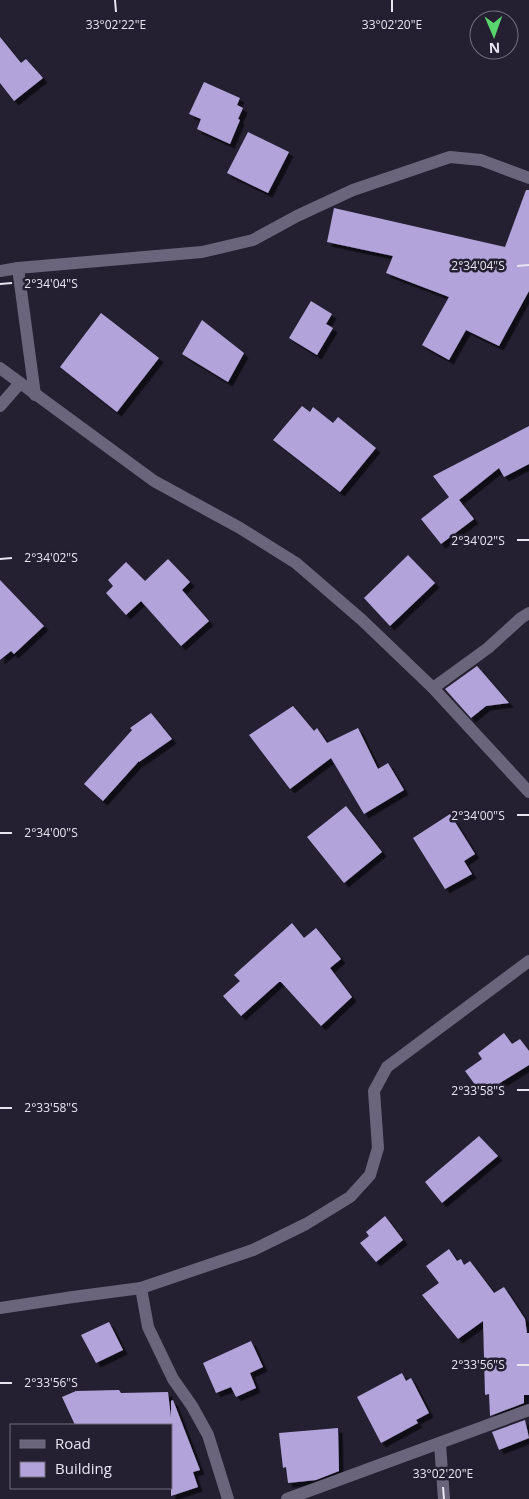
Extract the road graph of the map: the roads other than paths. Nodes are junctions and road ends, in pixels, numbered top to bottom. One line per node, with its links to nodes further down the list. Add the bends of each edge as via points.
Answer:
1 (529, 178): 2 (street, via 481,160 450,157 353,190 253,240 202,252)
2 (18, 268): 3 (street); 6 (street)
3 (0, 271)
4 (0, 368): 5 (street)
5 (20, 383): 6 (street); 7 (street)
6 (35, 395): 9 (street, via 154,481 296,563)
7 (0, 406)
8 (529, 613): 9 (street)
9 (433, 688): 10 (street)
10 (529, 792)
11 (529, 961): 12 (street, via 388,1067 374,1091 378,1148 370,1175 350,1197 306,1224 253,1250)
12 (141, 1288): 13 (street); 16 (street, via 148,1327 174,1379 208,1435)
13 (0, 1308)
14 (529, 1410): 15 (street)
15 (440, 1444): 17 (street); 18 (street)
16 (228, 1499)
17 (287, 1499)
18 (444, 1499)

